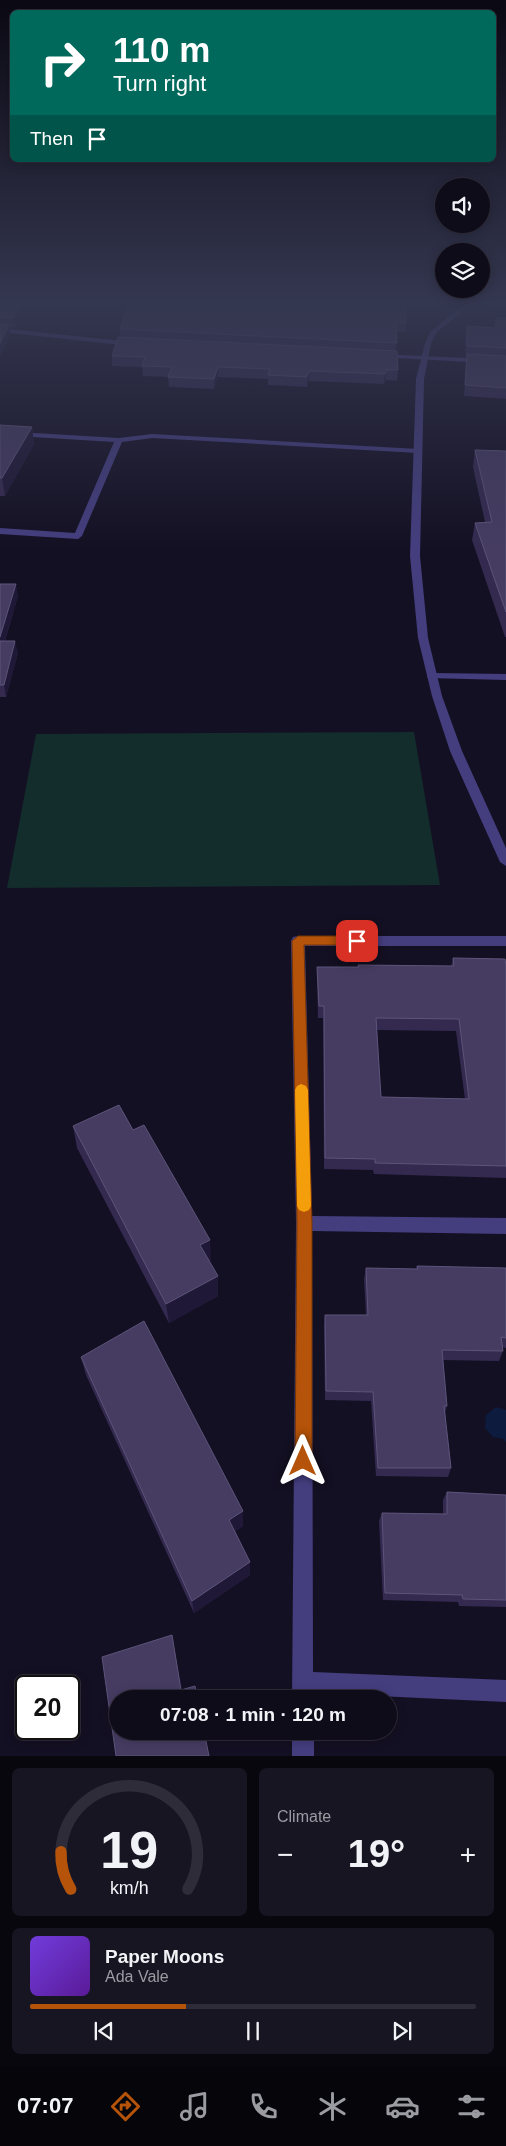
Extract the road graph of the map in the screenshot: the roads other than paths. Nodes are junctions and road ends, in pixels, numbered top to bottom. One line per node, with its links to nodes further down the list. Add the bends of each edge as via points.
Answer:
1 (420, 386): 4 (street)
2 (0, 433): 3 (street)
3 (119, 440): 4 (street, via 152,436); 5 (street, via 78,536)
4 (418, 451): 6 (street, via 415,556 423,638)
5 (0, 531)
6 (432, 676): 7 (street); 8 (street, via 456,750)
7 (506, 677)
8 (506, 862)
9 (506, 942): 10 (street, via 298,941)
10 (304, 1223): 11 (street); 12 (street)
11 (506, 1226)
12 (303, 1690)
13 (397, 1691): 14 (street)
14 (506, 1691)
15 (303, 1740): 16 (street)
16 (303, 1756)

